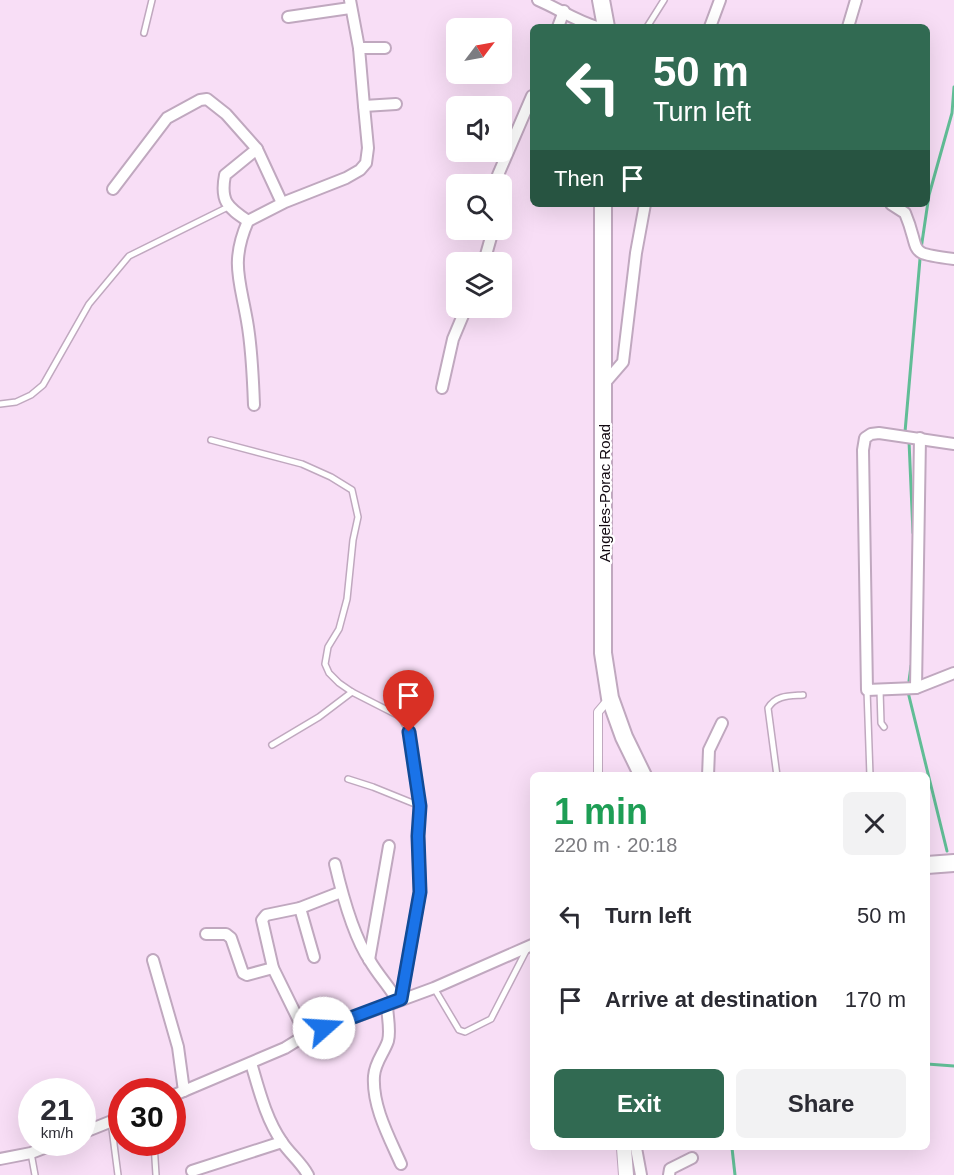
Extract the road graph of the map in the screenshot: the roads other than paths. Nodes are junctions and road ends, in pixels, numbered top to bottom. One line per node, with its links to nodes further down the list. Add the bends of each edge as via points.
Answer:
1 (152, 0): 16 (lane)
2 (538, 0): 8 (street)
3 (601, 0): 12 (main road)
4 (664, 0): 13 (lane)
5 (720, 0): 14 (street)
6 (856, 0): 15 (street)
7 (350, 4): 9 (street); 17 (street)
8 (564, 10): 10 (street); 11 (street)
9 (288, 16)
10 (559, 24)
11 (587, 24)
12 (605, 24)
13 (649, 24)
14 (711, 24)
15 (849, 24)
16 (144, 33)
17 (359, 48): 18 (street); 21 (street)
18 (385, 48)
19 (530, 101): 23 (street)
20 (396, 104): 21 (street)
21 (364, 106): 25 (street, via 366,163 331,185)
22 (257, 149): 24 (street, via 213,103 200,100 167,118); 25 (street); 26 (street, via 225,175 223,190)
23 (498, 174)
24 (113, 189)
25 (282, 203): 30 (street)
26 (228, 207): 30 (street); 35 (lane, via 129,256 89,304 43,385 16,402)
27 (603, 207): 33 (main road, Angeles-Porac Road)
28 (644, 207): 33 (street, via 623,363)
29 (897, 207): 31 (street, via 905,213 915,248 921,254)
30 (248, 221): 36 (street, via 237,255)
31 (954, 259)
32 (462, 318): 34 (street)
33 (604, 384): 46 (main road, Angeles-Porac Road, via 603,653)
34 (442, 388)
35 (0, 404)
36 (254, 405)
37 (920, 438): 39 (street); 41 (street); 42 (street, via 871,434 865,438 862,450)
38 (211, 440): 44 (lane, via 302,464 352,490 358,516 347,599 325,664 329,673)
39 (954, 444)
40 (954, 673): 41 (street)
41 (916, 688): 43 (street)
42 (867, 690): 43 (street); 54 (lane)
43 (880, 690): 48 (lane)
44 (352, 692): 49 (lane); 56 (lane, via 401,717 409,732)
45 (803, 695): 53 (lane, via 779,698 768,708)
46 (610, 698): 50 (street, via 598,712); 51 (main road, Angeles-Porac Road)
47 (722, 723): 52 (street, via 709,750)
48 (884, 727)
49 (272, 745)
50 (598, 772)
51 (641, 772)
52 (708, 772)
53 (776, 772)
54 (870, 772)
55 (348, 779): 56 (lane)
56 (420, 806): 57 (lane)
57 (418, 836): 71 (street, via 420,892)
58 (389, 846): 68 (street)
59 (954, 863): 61 (main road)
60 (335, 864): 62 (street)
61 (930, 865)
62 (342, 892): 63 (street); 68 (street)
63 (300, 908): 66 (street); 69 (street, via 266,915 262,921)
64 (206, 934): 69 (street, via 226,934 231,938 243,973)
65 (530, 946): 70 (street); 70 (lane, via 490,1018 465,1032 459,1030)
66 (315, 957)
67 (153, 960): 74 (street, via 178,1047)
68 (369, 960): 71 (street)
69 (273, 968): 72 (street)
70 (434, 988): 71 (street)
71 (395, 1001): 72 (street); 85 (street, via 388,1042 376,1068 375,1097)
72 (306, 1035): 73 (street)
73 (251, 1063): 75 (street); 76 (street, via 262,1101)
74 (182, 1078)
75 (186, 1090)
76 (282, 1142): 86 (street); 90 (street)
77 (624, 1150): 91 (main road)
78 (636, 1150): 92 (street)
79 (18, 1155): 83 (street)
80 (32, 1156): 87 (lane)
81 (117, 1156): 88 (lane)
82 (155, 1156): 89 (lane)
83 (0, 1158)
84 (692, 1158): 93 (street, via 670,1169)
85 (401, 1164)
86 (192, 1171)
87 (35, 1175)
88 (118, 1175)
89 (156, 1175)
90 (308, 1175)
91 (626, 1175)
92 (641, 1175)
93 (669, 1175)

